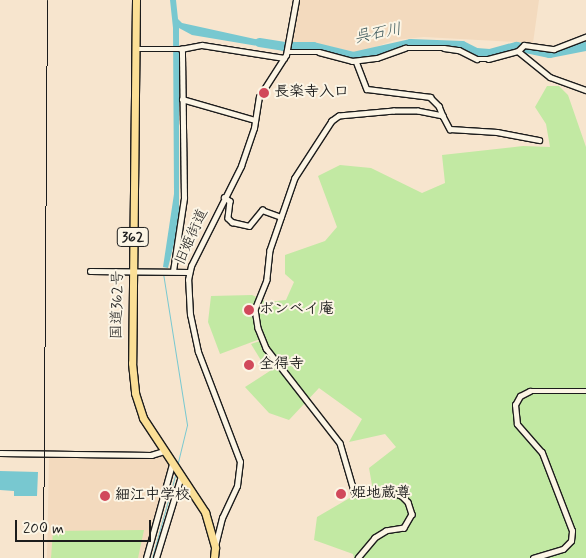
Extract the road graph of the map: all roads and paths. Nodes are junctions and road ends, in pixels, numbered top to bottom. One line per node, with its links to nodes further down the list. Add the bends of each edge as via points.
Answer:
1 (136, 0): 4 (highway, 国道362号 / 362)
2 (296, 0): 7 (street, 旧姫街道)
3 (586, 37): 6 (street, via 554,49 524,45)
4 (135, 49): 5 (street); 18 (highway, 国道362号 / 362)
5 (181, 49): 8 (street, via 202,45); 11 (street)
6 (518, 50): 9 (street, via 477,59 459,50 405,48); 10 (street, via 550,77)
7 (287, 51): 8 (street, 旧姫街道); 9 (street, via 319,52)
8 (284, 58): 13 (street, 旧姫街道, via 259,97)
9 (356, 61): 12 (street, via 367,89 430,97)
10 (586, 90)
11 (182, 99): 13 (street); 19 (street, via 184,198)
12 (443, 116): 14 (street, via 450,129 497,132); 16 (street, via 418,111 339,116 326,127 305,160)
13 (255, 120): 15 (street, 旧姫街道, via 241,166)
14 (539, 140)
15 (224, 196): 16 (street, via 230,201 228,218 232,222 249,226 262,210); 20 (street, 旧姫街道)
16 (282, 218): 30 (street, via 270,250 267,280 255,309 266,348 340,443 354,491 373,489 402,496 412,514 404,528 375,538)
17 (90, 270): 18 (street)
18 (133, 271): 19 (street); 22 (highway, 国道362号 / 362, via 132,363 135,393 143,418)
19 (172, 271): 20 (street)
20 (189, 272): 26 (street, 旧姫街道, via 190,315 198,352 240,462 237,486 222,518)
21 (586, 391): 31 (street, via 530,391 520,396 515,405 517,424 542,453 572,531 571,541 563,549)
22 (164, 451): 23 (street, via 151,454); 24 (highway, 国道362号 / 362)
23 (0, 453)
24 (172, 464): 25 (highway, 国道362号 / 362); 27 (street)
25 (181, 476): 26 (highway, 国道362号 / 362, via 205,512); 28 (street)
26 (215, 548): 29 (highway, 国道362号 / 362)
27 (146, 558)
28 (156, 558)
29 (214, 558)
30 (358, 558)
31 (533, 558)

